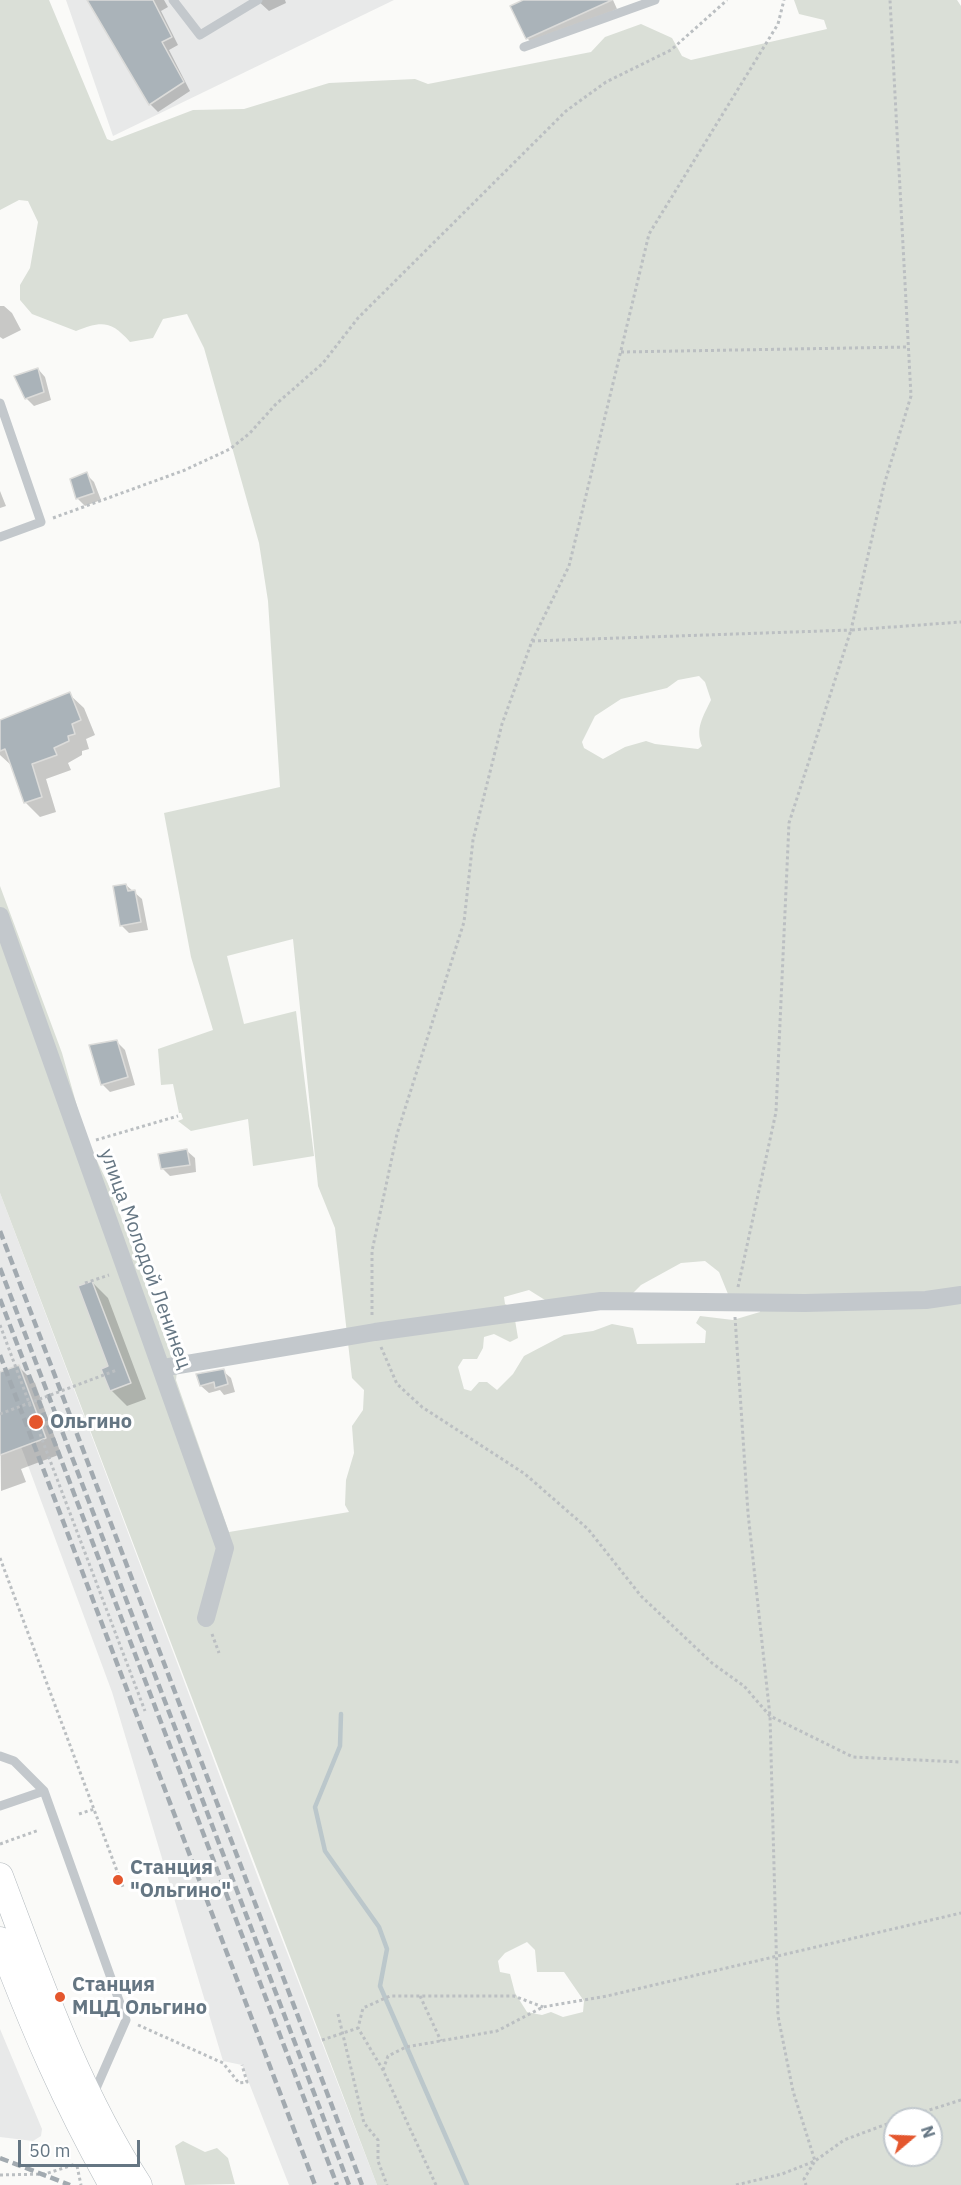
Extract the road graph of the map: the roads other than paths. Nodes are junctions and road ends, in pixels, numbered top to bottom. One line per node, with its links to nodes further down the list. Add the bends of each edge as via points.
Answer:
1 (173, 0): 2 (lane, via 200,35)
2 (258, 0)
3 (655, 0): 4 (lane)
4 (524, 47)
5 (0, 403): 6 (lane, via 41,522)
6 (0, 537)
7 (0, 916): 9 (street, улица Молодой Ленинец)
8 (961, 1295): 9 (street, via 926,1300 601,1301 375,1332)
9 (162, 1368): 10 (street, улица Молодой Ленинец, via 225,1548)
10 (206, 1618)
11 (0, 1756): 12 (lane, via 14,1761)
12 (44, 1791): 13 (lane); 16 (lane, via 126,2020)
13 (0, 1806)
14 (0, 1876): 16 (main road, via 50,2010)
15 (0, 1940): 17 (main road, via 72,2114)
16 (90, 2101): 18 (main road)
17 (112, 2185)
18 (139, 2185)

